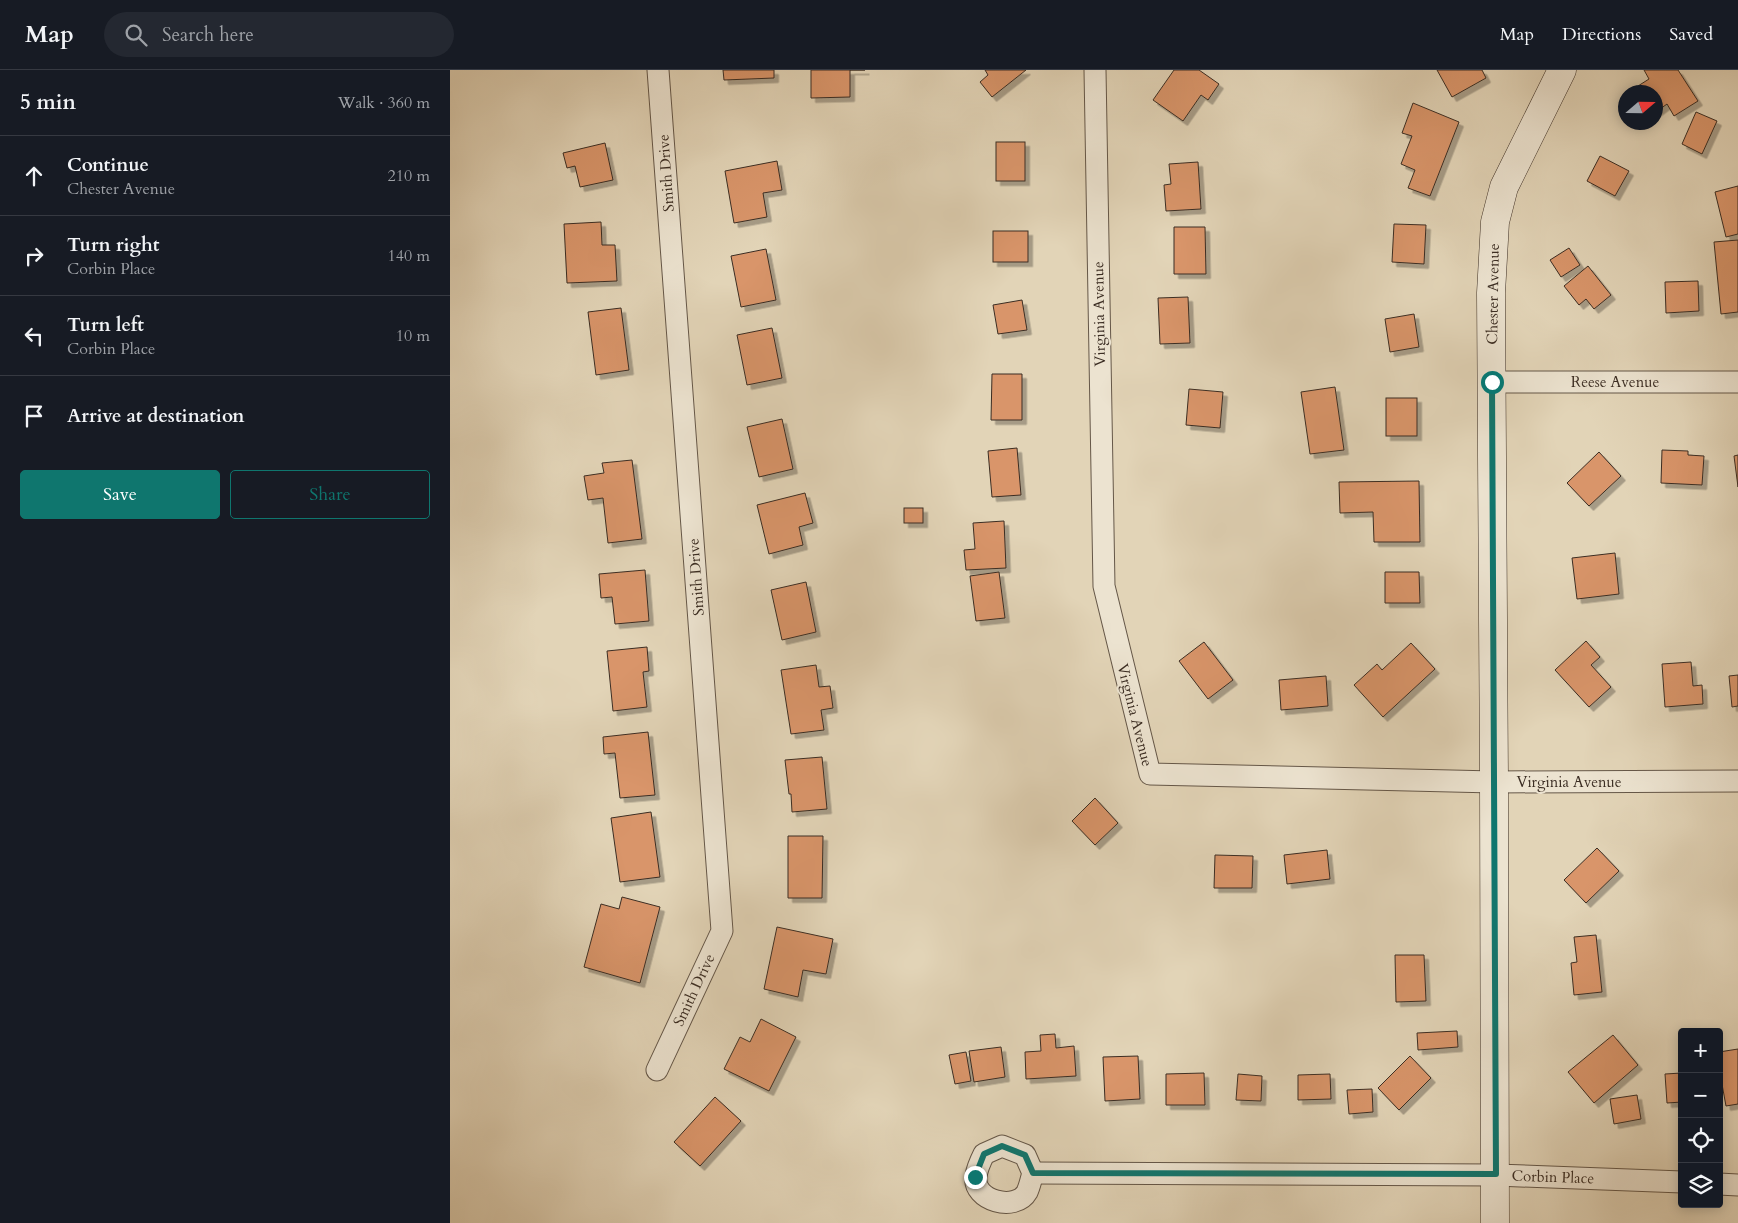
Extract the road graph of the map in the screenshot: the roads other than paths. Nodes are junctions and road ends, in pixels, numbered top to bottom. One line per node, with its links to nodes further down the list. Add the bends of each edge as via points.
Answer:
1 (658, 70): 8 (street, Smith Drive, via 722,931)
2 (1095, 70): 7 (street, Virginia Avenue, via 1104,586 1150,774)
3 (1562, 70): 4 (street, Chester Avenue, via 1504,187 1495,222 1491,293)
4 (1492, 382): 5 (street, Reese Avenue); 7 (street, Chester Avenue)
5 (1738, 382)
6 (1738, 781): 7 (street, Virginia Avenue)
7 (1494, 782): 10 (street, Chester Avenue)
8 (658, 1070)
9 (1033, 1173): 10 (street, Corbin Place)
10 (1496, 1174): 11 (street, Corbin Place); 14 (street, Chester Avenue)
11 (1678, 1182)
12 (1723, 1184): 13 (street)
13 (1738, 1185)
14 (1495, 1223)

